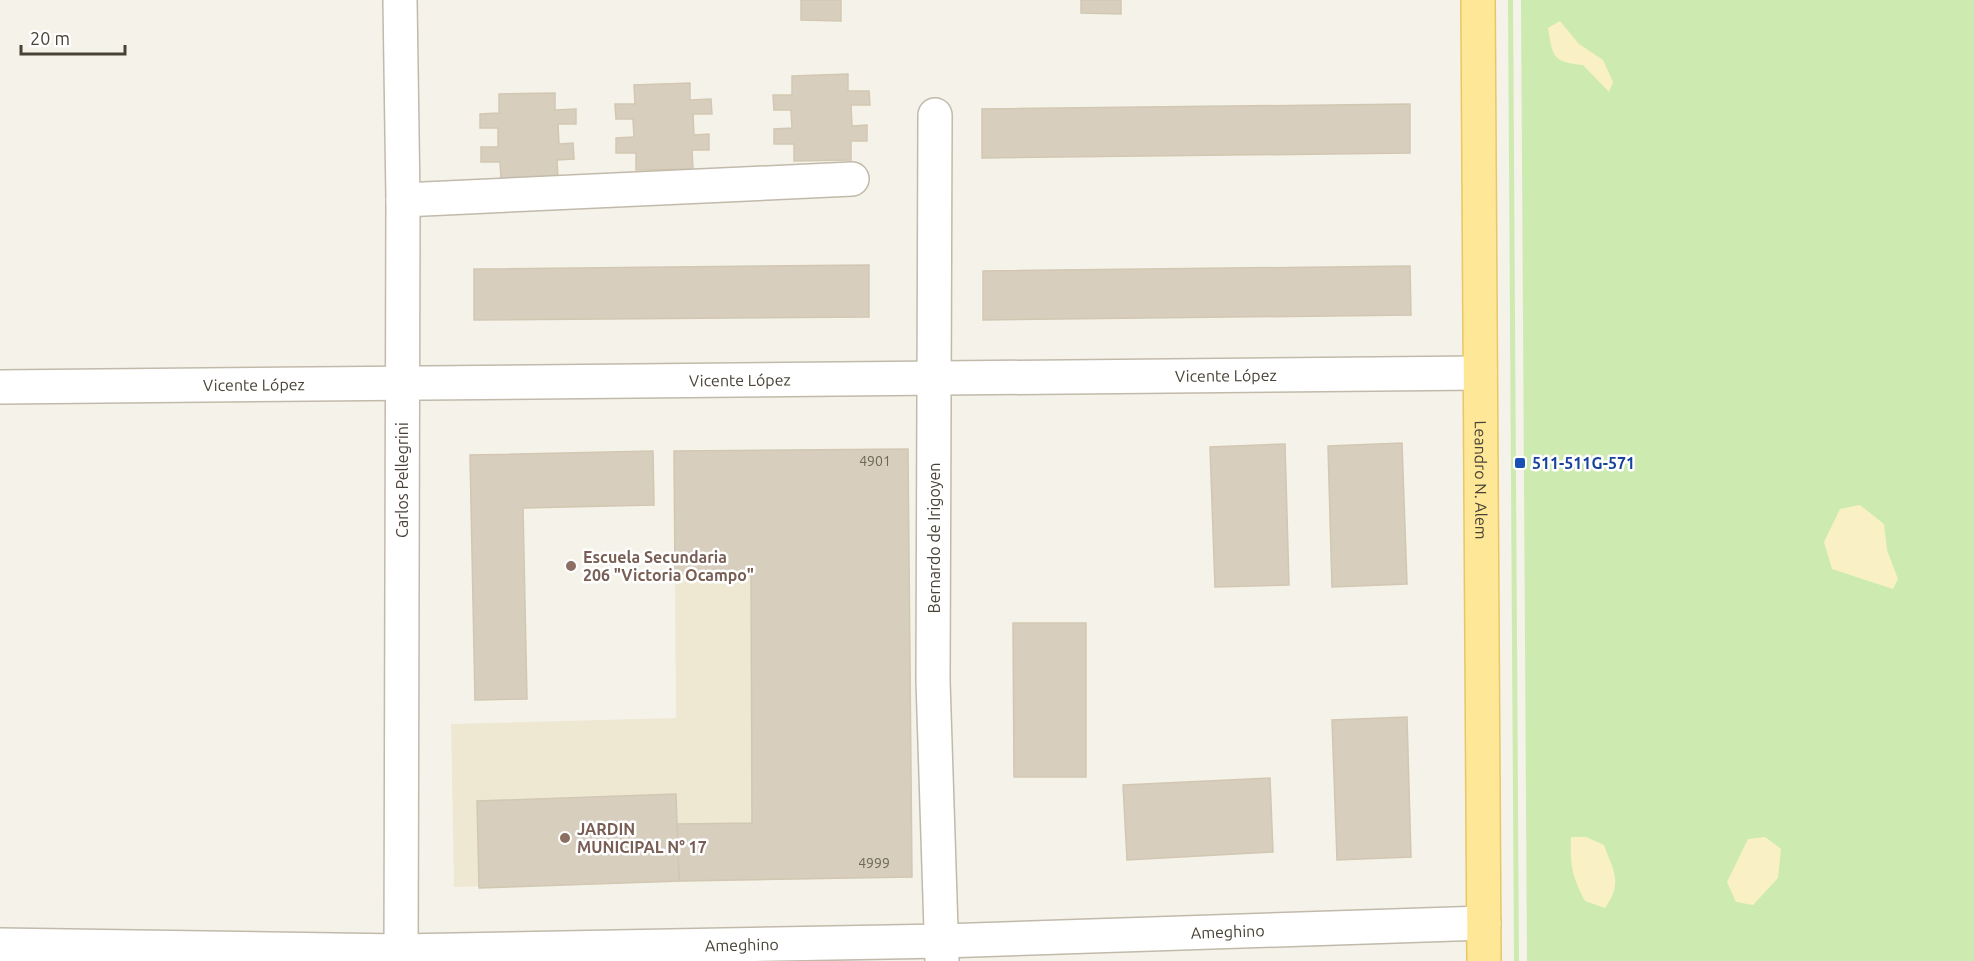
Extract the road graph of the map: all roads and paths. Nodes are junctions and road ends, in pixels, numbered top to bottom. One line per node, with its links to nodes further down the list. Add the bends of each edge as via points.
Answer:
1 (400, 0): 5 (street, Carlos Pellegrini)
2 (1478, 0): 6 (main road, Leandro N. Alem)
3 (935, 115): 7 (street, Bernardo de Irigoyen)
4 (852, 179): 5 (street)
5 (403, 200): 8 (street, Carlos Pellegrini)
6 (1480, 373): 7 (street, Vicente López); 10 (main road, Leandro N. Alem)
7 (934, 380): 8 (street, Vicente López); 12 (street, Bernardo de Irigoyen, via 933,681)
8 (402, 384): 9 (street, Vicente López); 13 (street, Carlos Pellegrini)
9 (0, 387)
10 (1484, 922): 12 (street, Ameghino); 14 (main road, Leandro N. Alem)
11 (0, 945): 13 (street, Ameghino)
12 (943, 951): 13 (street, Ameghino)
13 (400, 956)
14 (1484, 961)

